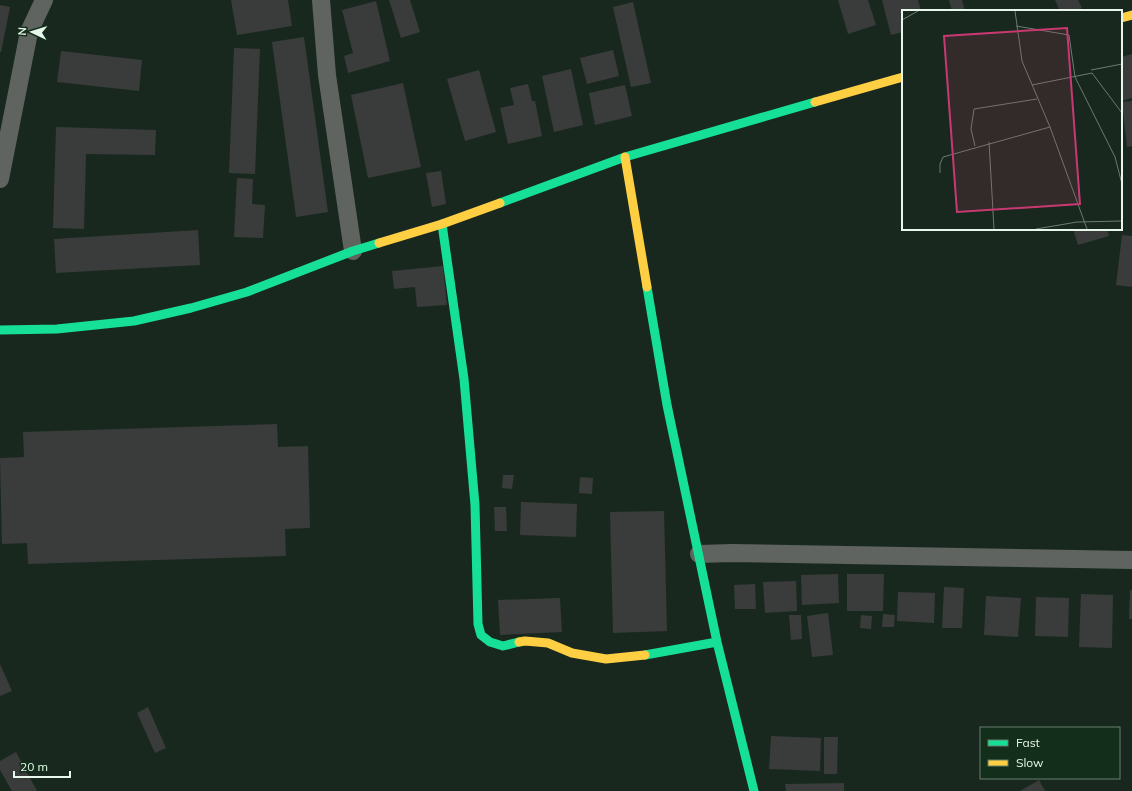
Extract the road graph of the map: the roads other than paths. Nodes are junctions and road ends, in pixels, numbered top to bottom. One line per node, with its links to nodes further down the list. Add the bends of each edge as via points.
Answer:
1 (44, 0): 7 (street, via 29,32)
2 (321, 0): 9 (street, via 327,75)
3 (1132, 15): 4 (street)
4 (1122, 18)
5 (902, 77): 6 (street)
6 (625, 158): 8 (street); 11 (street, via 667,405)
7 (0, 179)
8 (442, 224): 9 (street); 13 (street, via 464,379 475,505 478,624 481,635 490,642 503,646 525,641 548,643 572,653 606,659)
9 (353, 251): 10 (street, via 247,292 134,321 57,329)
10 (0, 330)
11 (699, 554): 12 (street); 13 (street)
12 (1132, 560)
13 (717, 642): 14 (street)
14 (754, 791)

